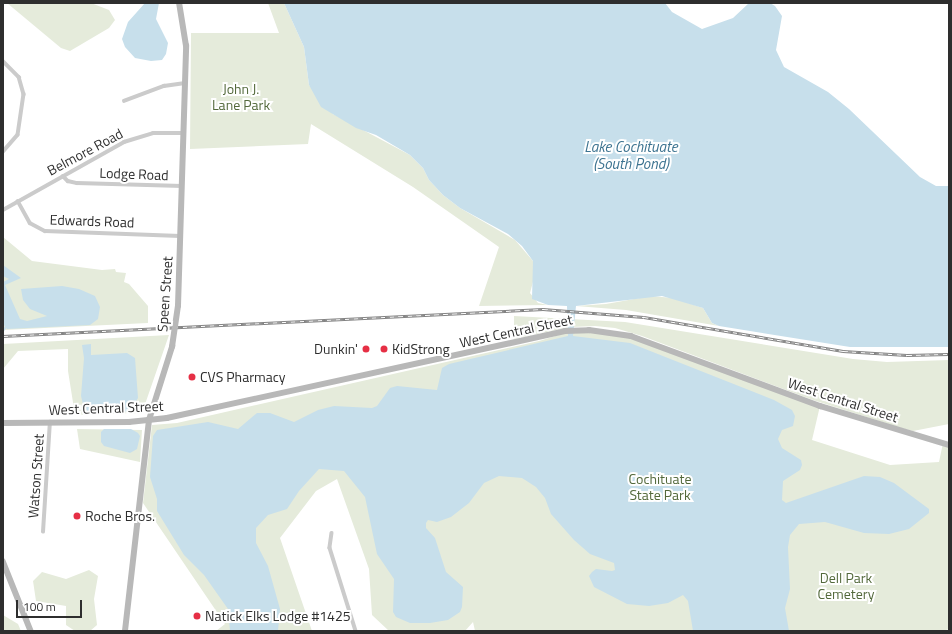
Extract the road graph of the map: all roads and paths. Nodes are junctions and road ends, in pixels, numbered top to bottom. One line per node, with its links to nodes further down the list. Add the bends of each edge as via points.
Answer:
1 (182, 4): 3 (main road, Speen Street, via 186,38)
2 (3, 61): 6 (street, via 19,77 24,94 24,108 18,135)
3 (186, 83): 4 (street, via 167,85); 5 (main road, Speen Street)
4 (124, 101)
5 (184, 133): 7 (street, Belmore Road, via 158,133 128,140); 8 (main road, Speen Street)
6 (3, 152)
7 (63, 176): 8 (street, Lodge Road, via 68,181 77,183); 9 (street, Belmore Road)
8 (182, 186): 11 (main road, Speen Street)
9 (18, 202): 10 (street, Belmore Road); 11 (street, Edwards Road, via 30,223 45,231)
10 (3, 210)
11 (180, 236): 12 (main road, Speen Street, bridge, via 178,306 172,347)
12 (149, 420): 13 (main road, West Central Street); 15 (main road, West Central Street, via 258,400 575,330 606,331 631,336 820,406); 20 (main road, Speen Street)
13 (50, 422): 14 (main road, West Central Street); 16 (street, Watson Street)
14 (3, 423)
15 (949, 445)
16 (43, 532)
17 (332, 533): 21 (street, via 330,548)
18 (3, 561): 19 (main road)
19 (32, 631)
20 (125, 631)
21 (356, 631)

